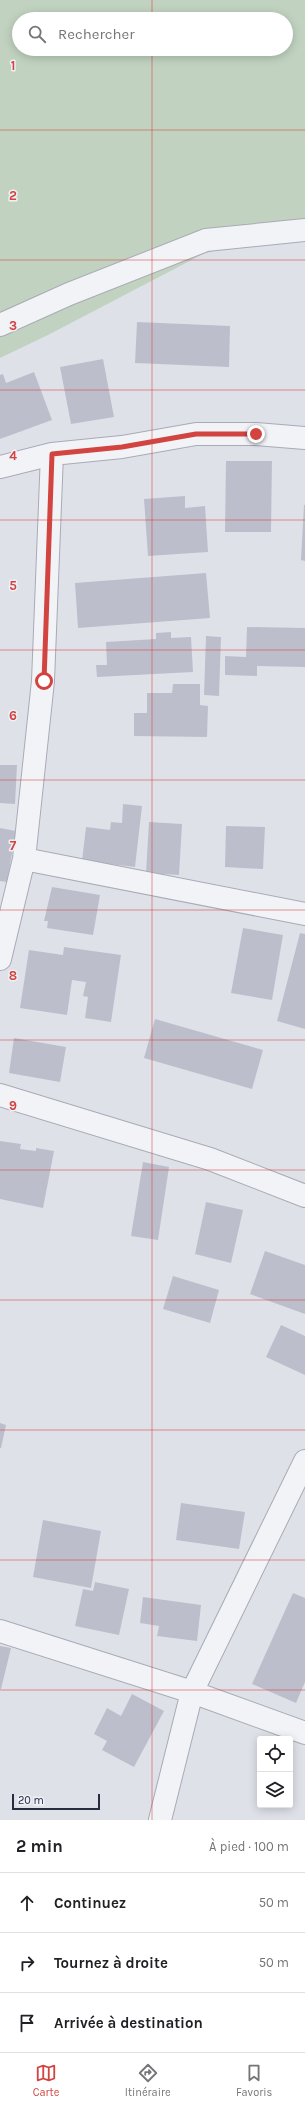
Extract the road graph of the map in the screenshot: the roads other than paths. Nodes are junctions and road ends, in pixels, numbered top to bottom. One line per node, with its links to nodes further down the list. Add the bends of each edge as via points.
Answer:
1 (305, 230): 2 (street, via 206,240)
2 (0, 324)
3 (305, 438): 4 (street, via 256,434 196,434 122,447)
4 (52, 454): 5 (street); 6 (street, via 44,681)
5 (0, 467)
6 (24, 859): 7 (street); 8 (street)
7 (305, 914)
8 (0, 959)
9 (0, 1095): 10 (street, via 210,1158)
10 (305, 1196)
11 (305, 1461): 13 (street)
12 (0, 1631): 13 (street)
13 (192, 1692): 14 (street); 15 (street)
14 (305, 1733)
15 (160, 1820)

